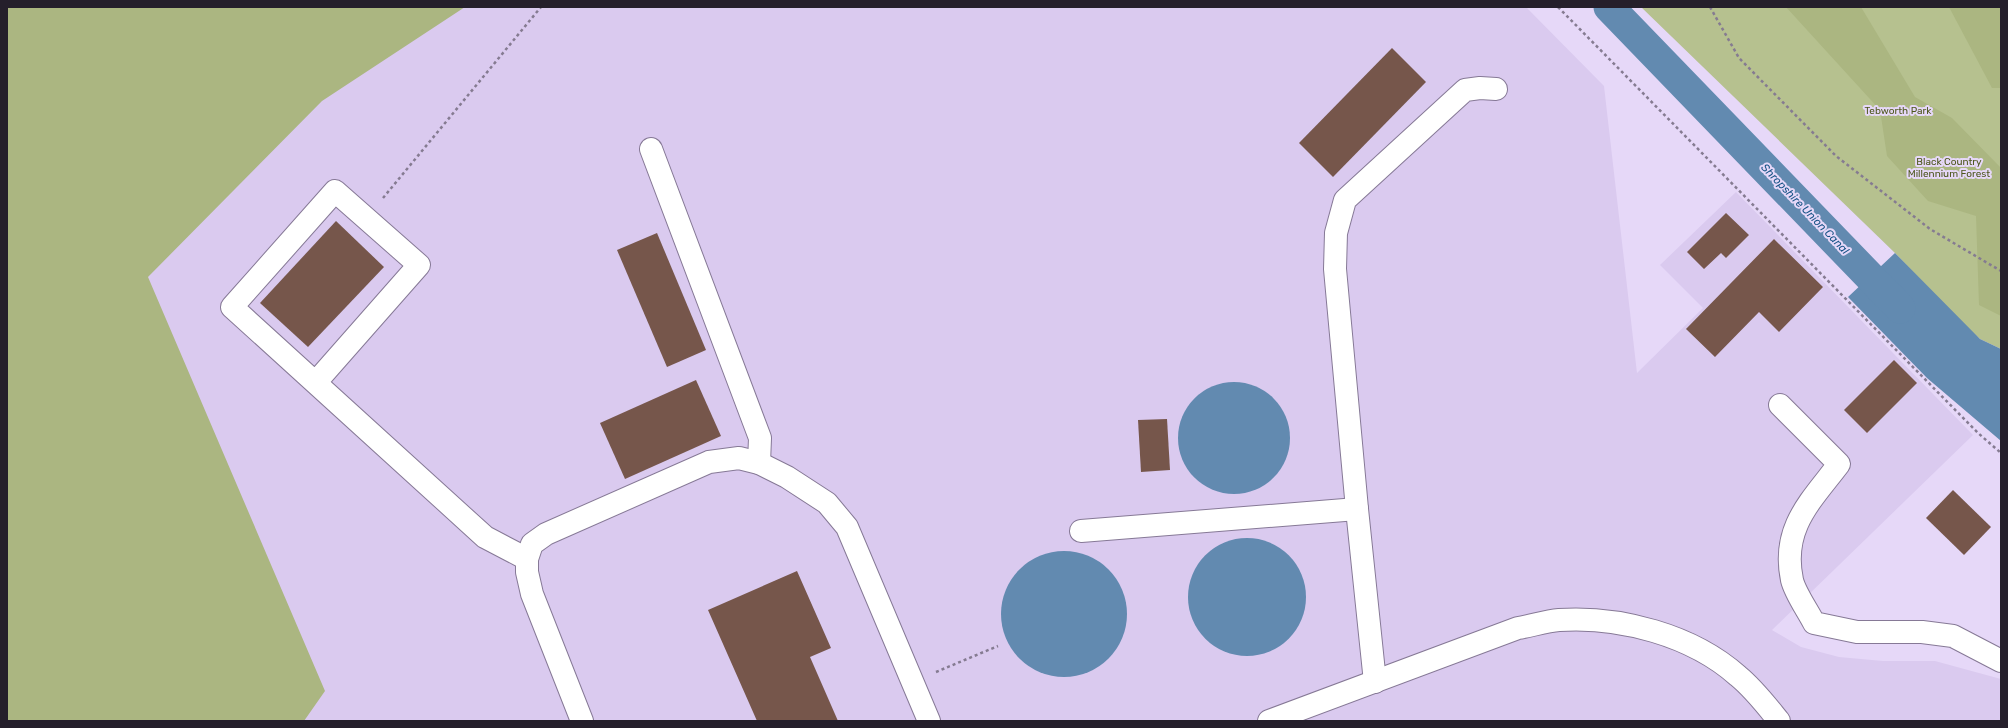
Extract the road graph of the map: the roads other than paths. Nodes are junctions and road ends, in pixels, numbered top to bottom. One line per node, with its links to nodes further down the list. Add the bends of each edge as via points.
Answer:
1 (1496, 90): 6 (lane, via 1465,90 1345,200 1336,233 1335,269)
2 (651, 149): 5 (lane, via 760,438)
3 (316, 382): 3 (lane, via 232,307 335,191 419,265); 8 (lane, via 485,537)
4 (1780, 405): 9 (lane, via 1839,464 1798,518 1790,547 1792,581 1814,624 1857,632 1922,632 1953,636)
5 (759, 462): 8 (lane, via 739,458 709,462 546,534 532,544); 12 (lane, via 827,503 847,528)
6 (1357, 509): 7 (lane); 10 (lane)
7 (1081, 531)
8 (527, 559): 11 (lane, via 532,594)
9 (2001, 661)
10 (1375, 682): 13 (lane); 14 (lane, via 1518,628 1558,620 1603,620 1647,628 1701,650 1737,675)
11 (582, 721)
12 (929, 721)
13 (1269, 721)
14 (1779, 721)

